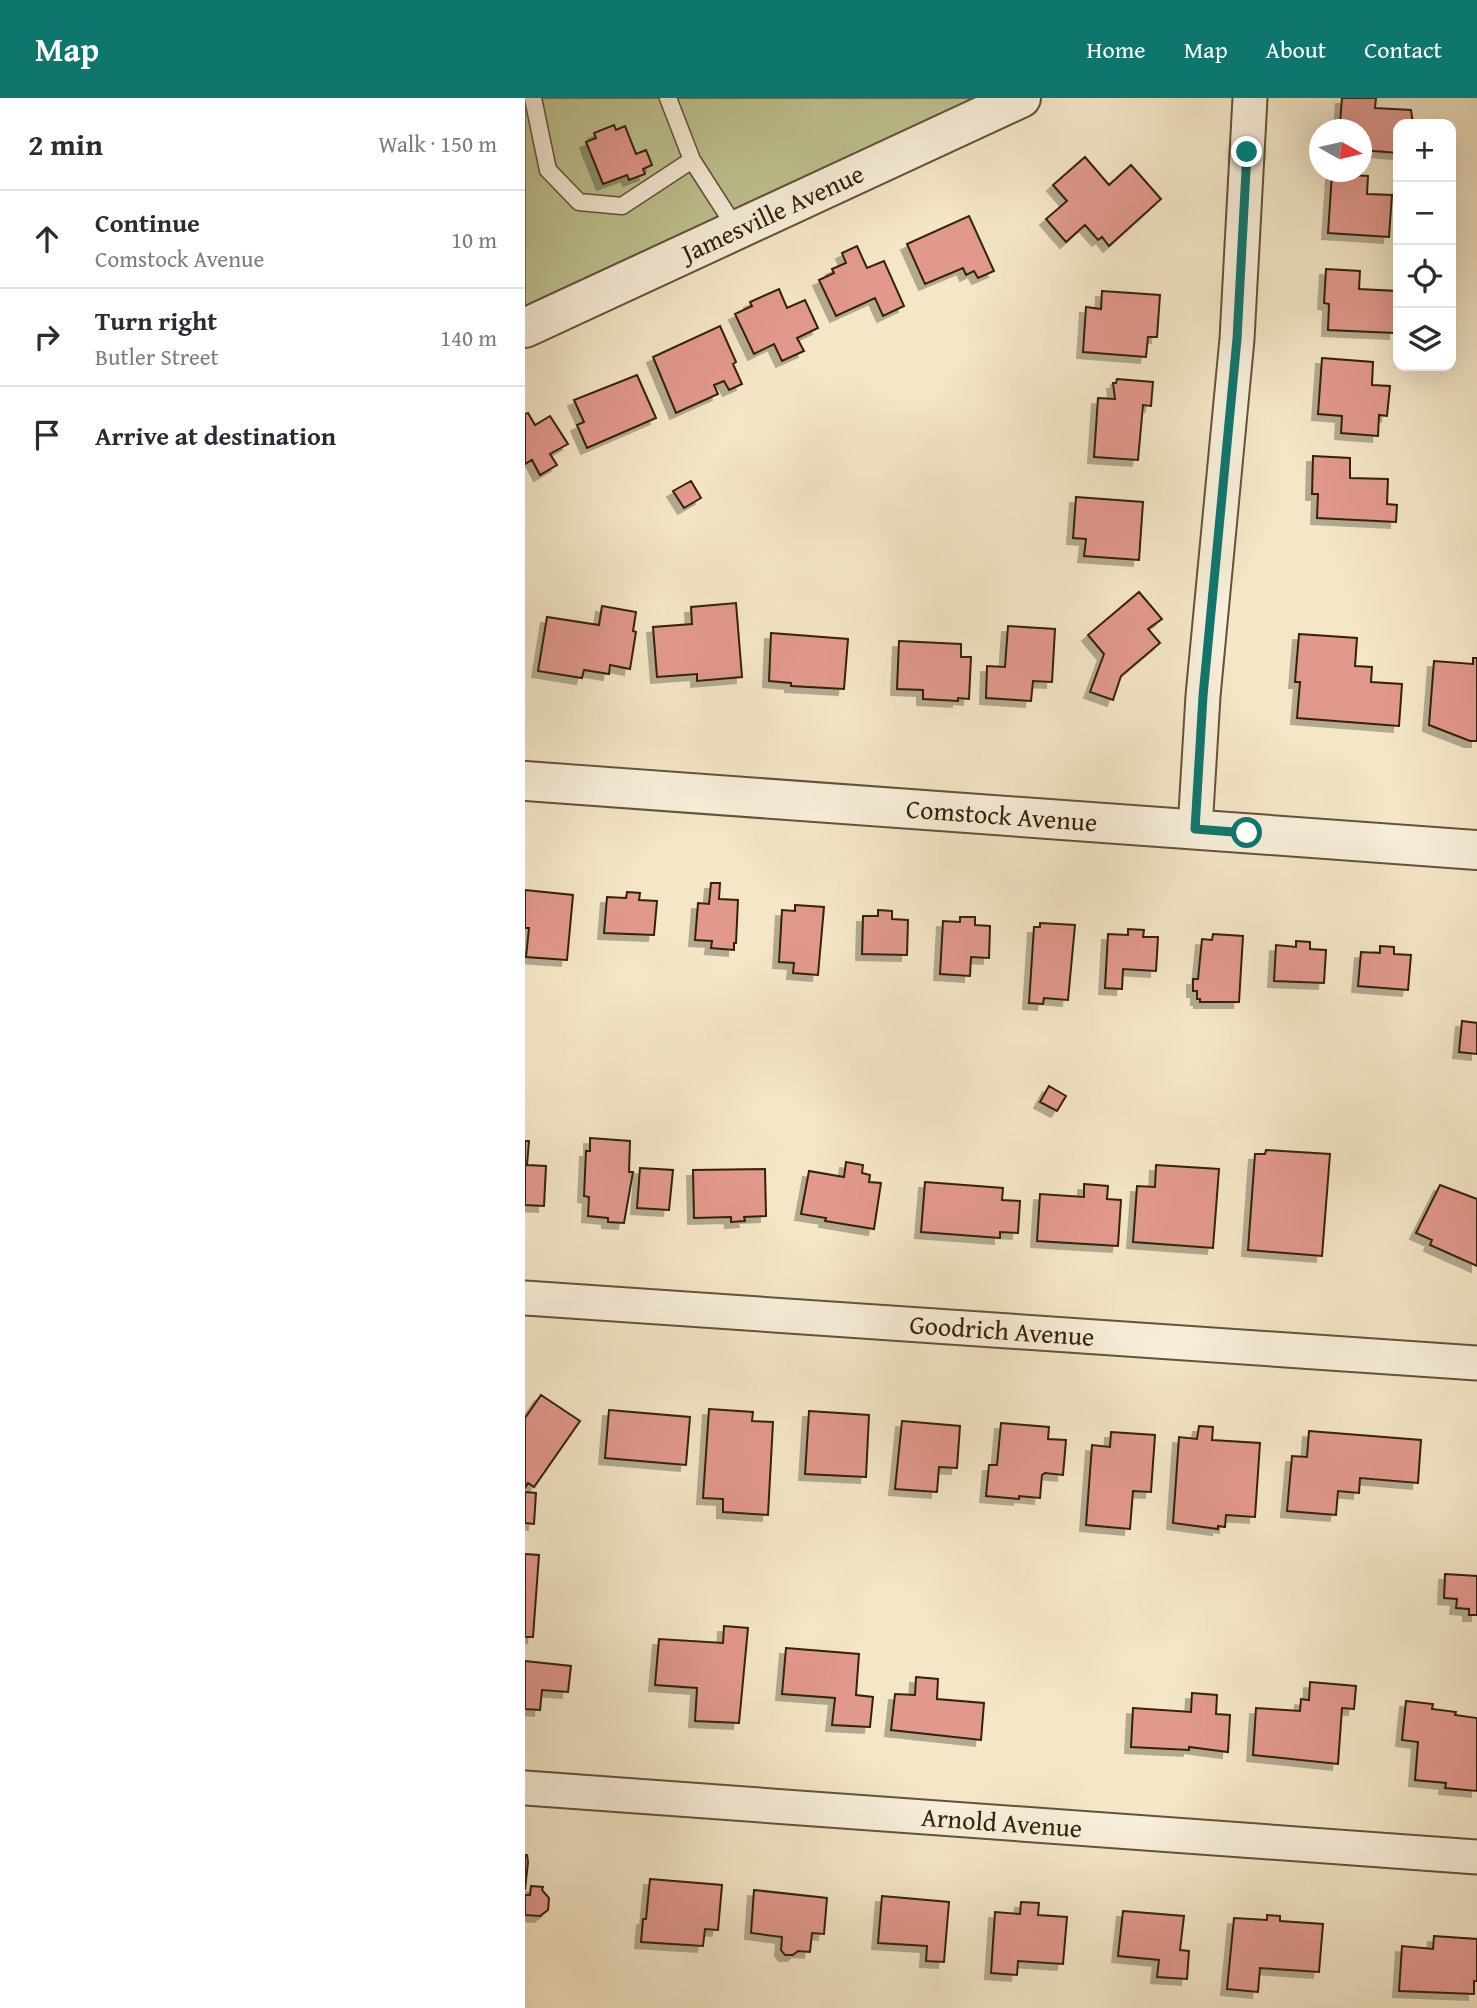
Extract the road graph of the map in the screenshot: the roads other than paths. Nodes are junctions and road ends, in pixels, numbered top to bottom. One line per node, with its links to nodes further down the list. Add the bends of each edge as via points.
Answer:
1 (533, 98): 5 (lane, via 548,170 579,202 622,206)
2 (668, 98): 5 (lane)
3 (1021, 98): 6 (street, Jamesville Avenue)
4 (1250, 98): 9 (street, via 1237,339)
5 (692, 160): 6 (lane)
6 (737, 230): 7 (street, Jamesville Avenue)
7 (525, 328)
8 (525, 781): 9 (street, Comstock Avenue)
9 (1195, 829): 10 (street, Comstock Avenue)
10 (1477, 850)
11 (525, 1298): 12 (street, Goodrich Avenue)
12 (1477, 1363)
13 (525, 1788): 14 (street, Arnold Avenue)
14 (1477, 1857)

